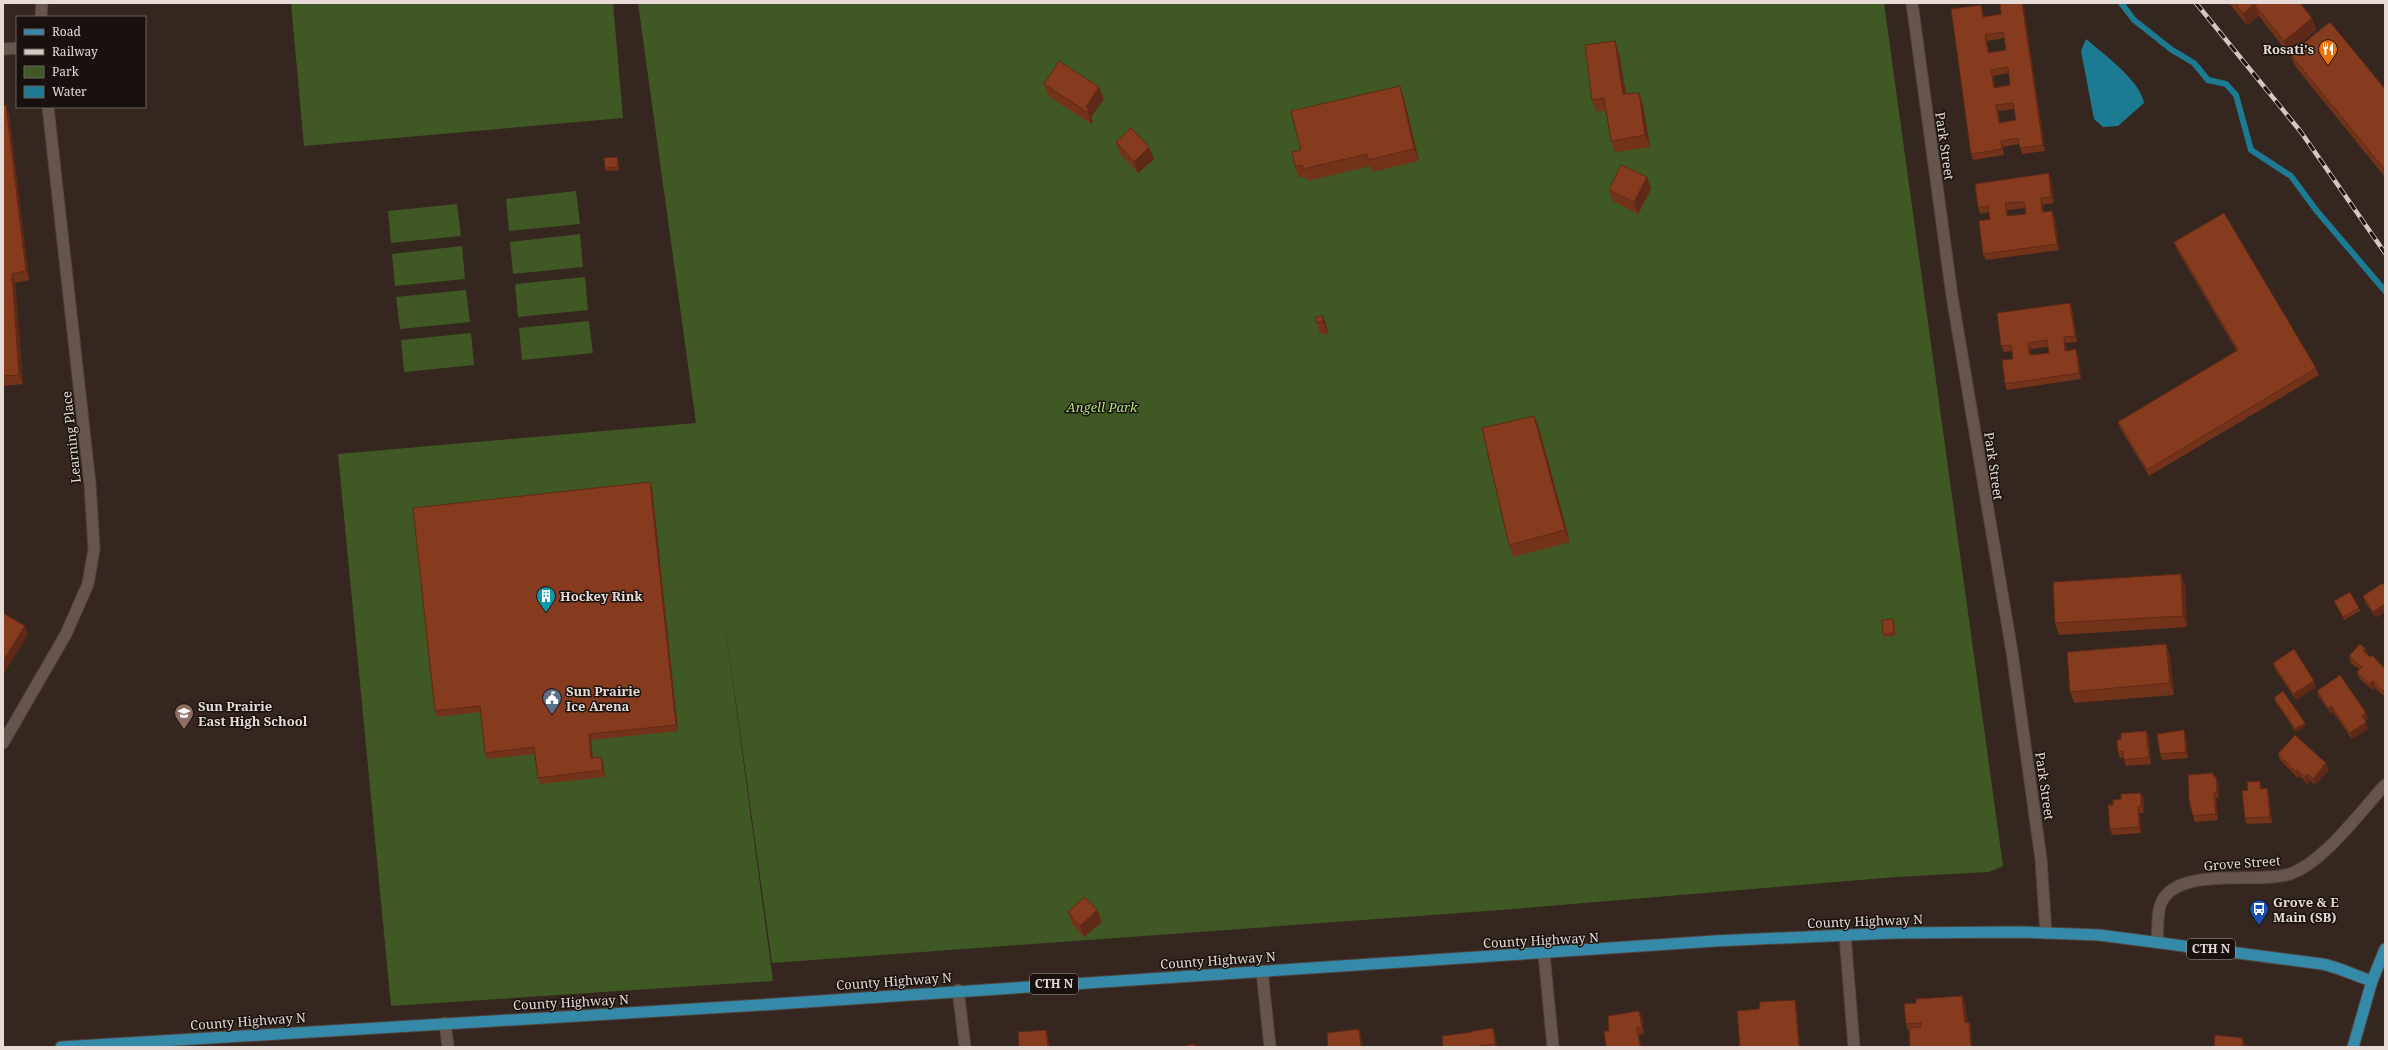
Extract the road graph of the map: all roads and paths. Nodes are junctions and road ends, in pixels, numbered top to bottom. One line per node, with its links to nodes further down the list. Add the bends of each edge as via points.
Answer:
1 (42, 3): 3 (street)
2 (1912, 3): 9 (street, Park Street, via 1952,296 2012,652 2041,859)
3 (41, 16)
4 (16, 48): 5 (street)
5 (3, 49)
6 (48, 108): 7 (street, Learning Place, via 90,484 94,549 88,584 66,634)
7 (3, 742)
8 (2385, 785): 11 (street, Grove Street, via 2320,856 2289,874 2184,882 2168,893 2160,906)
9 (2046, 933): 10 (main road, County Highway N / CTH N); 11 (main road, County Highway N / CTH N, via 2099,935)
10 (1845, 935): 13 (main road, County Highway N / CTH N, via 1715,941); 23 (street)
11 (2157, 942): 15 (main road, County Highway N / CTH N, via 2336,966)
12 (2385, 949): 15 (main road)
13 (1544, 954): 14 (main road, County Highway N / CTH N); 22 (street)
14 (1262, 971): 16 (main road, County Highway N / CTH N); 21 (street)
15 (2372, 981): 24 (main road)
16 (958, 990): 17 (main road, County Highway N / CTH N, via 752,1006); 20 (street)
17 (445, 1023): 18 (main road, County Highway N / CTH N); 19 (street)
18 (61, 1047)
19 (448, 1047)
20 (965, 1047)
21 (1270, 1047)
22 (1553, 1047)
23 (1854, 1047)
24 (2353, 1047)

